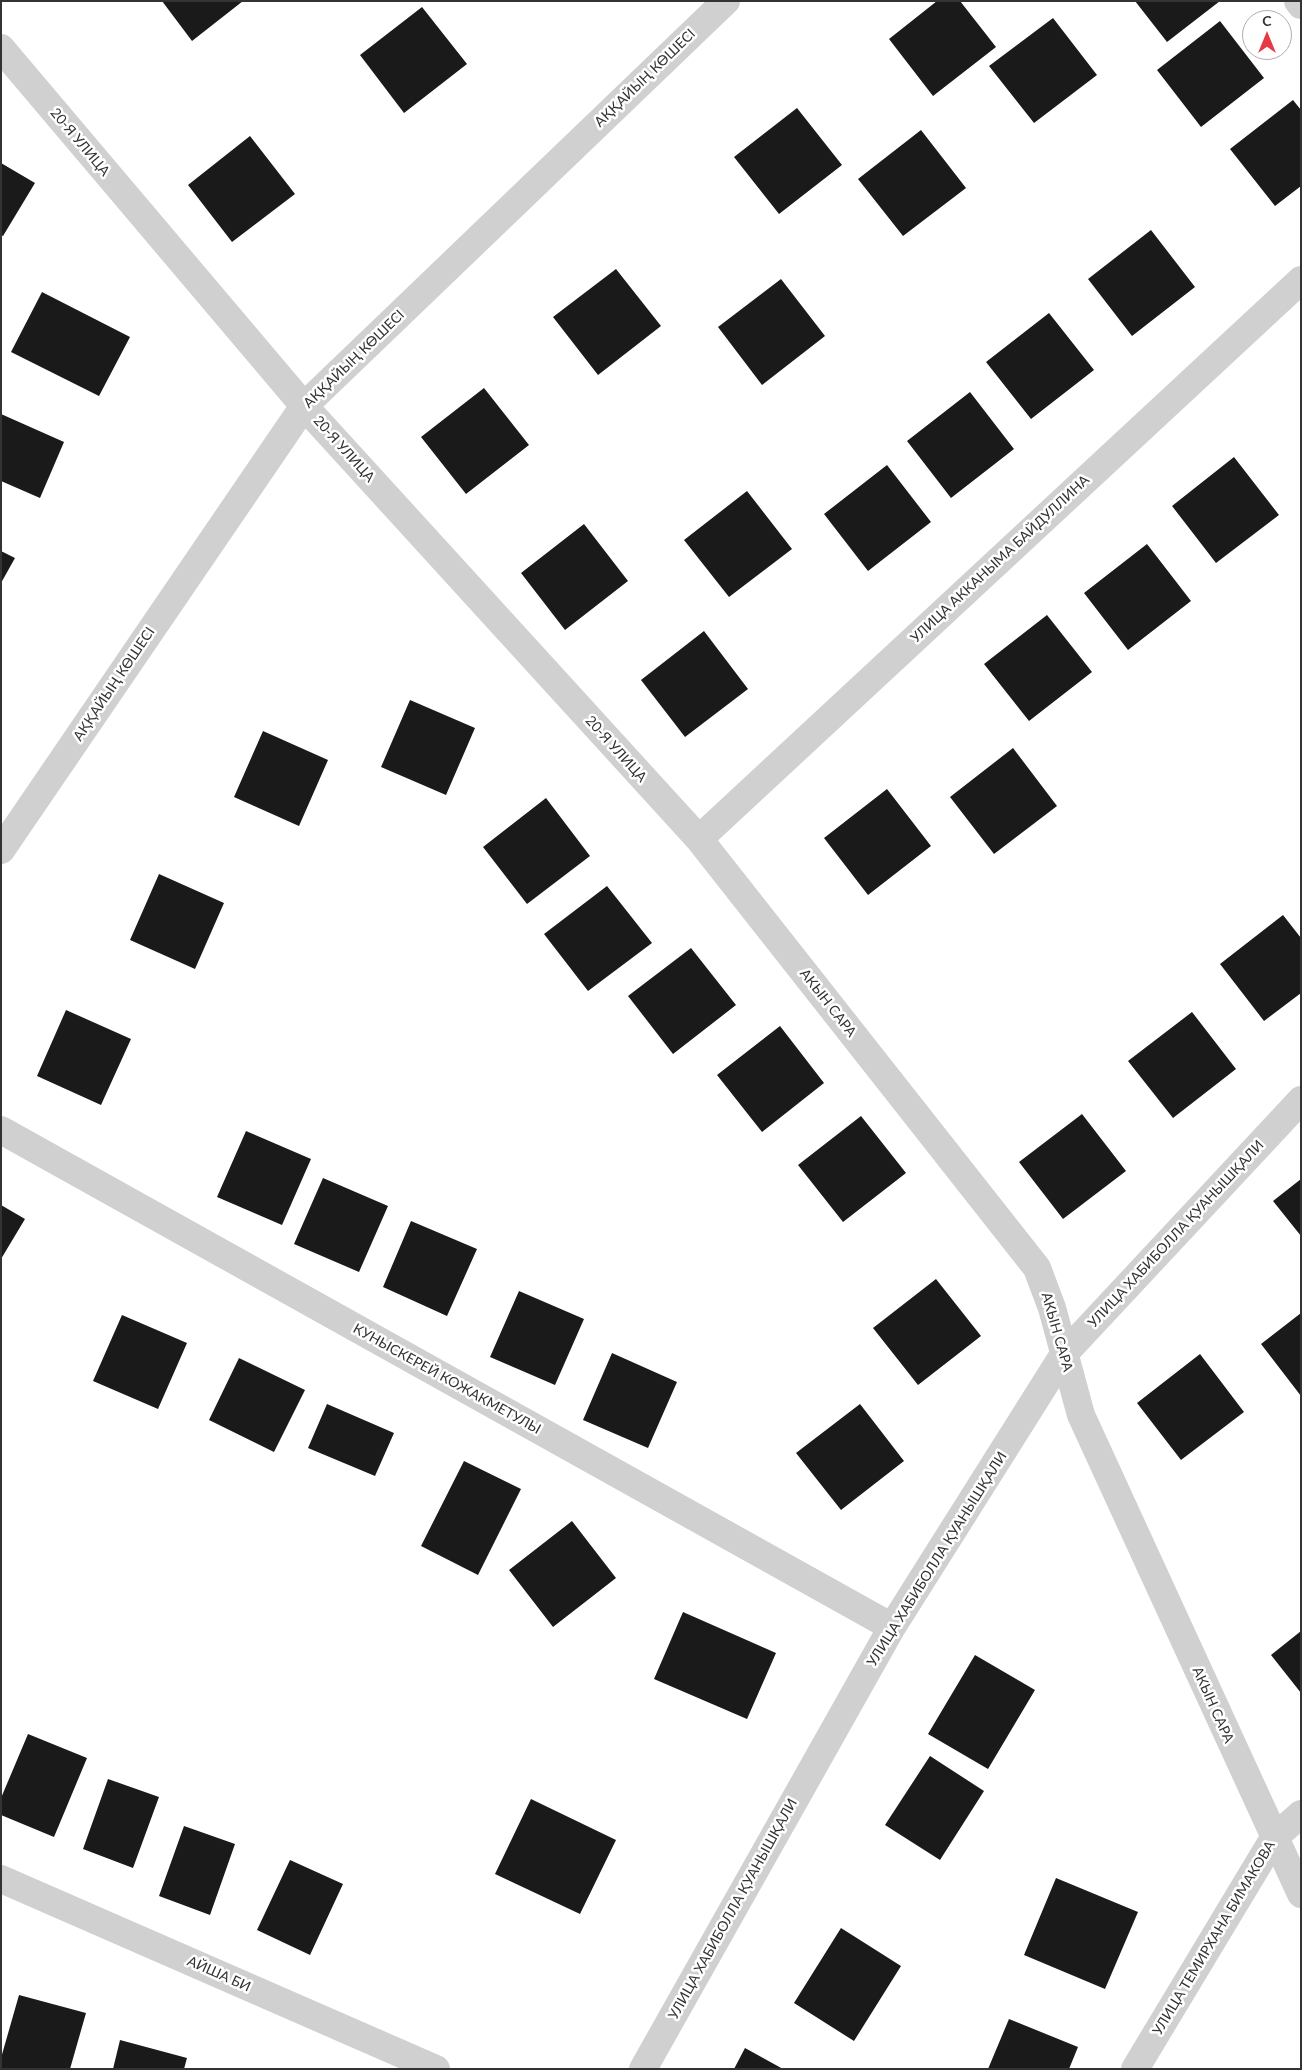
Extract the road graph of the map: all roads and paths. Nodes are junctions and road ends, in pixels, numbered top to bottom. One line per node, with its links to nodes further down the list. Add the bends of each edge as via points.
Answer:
1 (726, 1): 6 (street, АҚҚАЙЫҢ КӨШЕСІ)
2 (1298, 1): 3 (street)
3 (1301, 5)
4 (1, 48): 6 (street, 20-Я УЛИЦА)
5 (1301, 280): 7 (street, УЛИЦА АККАНЫМА БАЙДУЛЛИНА)
6 (304, 406): 7 (street, 20-Я УЛИЦА); 8 (street, АҚҚАЙЫҢ КӨШЕСІ)
7 (699, 839): 11 (street, АКЫН САРА, via 1037,1268)
8 (1, 850)
9 (1301, 1100): 11 (street, УЛИЦА ХАБИБОЛЛА ҚУАНЫШҚАЛИ)
10 (1, 1130): 12 (street, КУНЫСКЕРЕЙ КОЖАКМЕТУЛЫ)
11 (1064, 1354): 12 (street, УЛИЦА ХАБИБОЛЛА ҚУАНЫШҚАЛИ); 14 (street, АКЫН САРА, via 1081,1415)
12 (892, 1627): 18 (street, УЛИЦА ХАБИБОЛЛА ҚУАНЫШҚАЛИ)
13 (1301, 1814): 14 (street, УЛИЦА ТЕМИРХАНА БИМАКОВА)
14 (1274, 1838): 16 (street, АКЫН САРА); 19 (street, УЛИЦА ТЕМИРХАНА БИМАКОВА)
15 (1, 1879): 17 (street, АЙША БИ)
16 (1301, 1894)
17 (436, 2069)
18 (643, 2069)
19 (1135, 2069)

